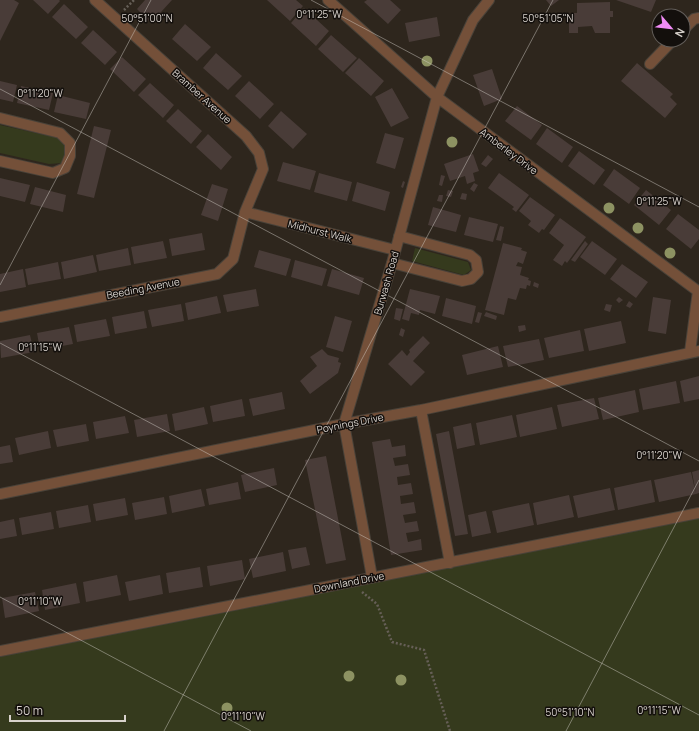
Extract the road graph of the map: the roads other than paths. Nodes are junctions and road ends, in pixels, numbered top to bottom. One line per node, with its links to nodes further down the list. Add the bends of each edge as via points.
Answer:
1 (95, 0): 9 (street, Bramber Avenue, via 246,136 259,153 263,169)
2 (328, 0): 6 (street, Amberley Drive)
3 (489, 0): 6 (street, Burwash Road, via 473,20)
4 (665, 48): 5 (street)
5 (650, 64)
6 (437, 97): 10 (street, Burwash Road); 13 (street, Amberley Drive)
7 (0, 118): 8 (street, via 60,133 70,143 70,156 65,168 53,173)
8 (0, 160)
9 (245, 212): 11 (street, Midhurst Walk); 14 (street, Beeding Avenue, via 233,259 217,274)
10 (399, 236): 11 (street, Burwash Road); 12 (street, via 470,255 476,260 478,272 471,280 462,281)
11 (395, 250): 12 (street, Burwash Road)
12 (392, 263): 17 (street, Burwash Road)
13 (698, 292): 15 (street, Amberley Drive)
14 (0, 317)
15 (695, 352): 16 (street, Poynings Drive)
16 (421, 410): 17 (street, Poynings Drive); 20 (street)
17 (344, 424): 18 (street, Poynings Drive); 21 (street, Burwash Road)
18 (0, 494)
19 (699, 513): 20 (street, Downland Drive)
20 (450, 563): 21 (street, Downland Drive)
21 (372, 577): 22 (street, Downland Drive)
22 (0, 651)

